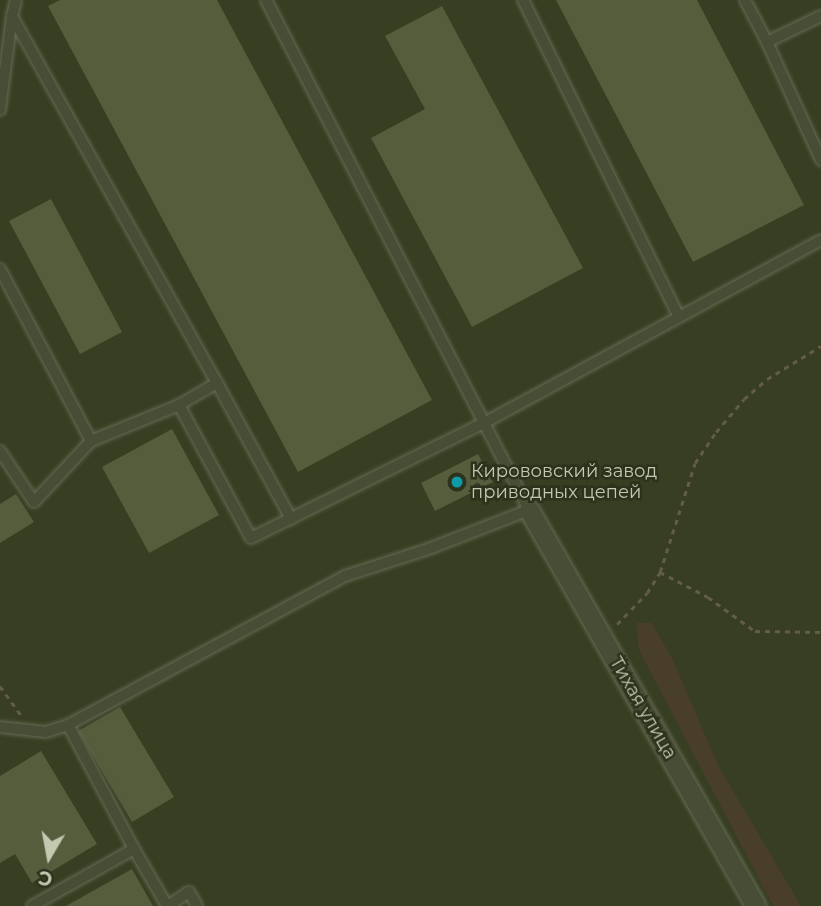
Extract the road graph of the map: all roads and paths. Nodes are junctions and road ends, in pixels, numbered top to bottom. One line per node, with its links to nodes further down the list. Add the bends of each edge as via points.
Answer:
1 (16, 0): 5 (lane)
2 (266, 0): 16 (lane)
3 (523, 0): 12 (lane)
4 (745, 0): 7 (lane)
5 (12, 16): 8 (lane); 14 (lane)
6 (821, 16): 7 (lane)
7 (767, 42): 9 (lane)
8 (0, 110)
9 (821, 160)
10 (821, 240): 12 (lane)
11 (0, 269): 17 (lane)
12 (679, 317): 16 (lane)
13 (821, 346): 21 (path, via 767,379 716,432 695,463)
14 (217, 383): 15 (lane); 20 (lane)
15 (179, 405): 17 (lane); 20 (lane, via 251,538)
16 (484, 423): 19 (lane); 20 (lane)
17 (91, 441): 18 (lane, via 34,502)
18 (0, 451)
19 (529, 510): 23 (street, Тихая улица); 25 (lane, via 345,576)
20 (290, 519)
21 (660, 572): 22 (path, via 708,597 755,631); 23 (path, via 629,613)
22 (821, 632)
23 (602, 637): 32 (street, Тихая улица)
24 (0, 686): 27 (path)
25 (68, 725): 27 (lane); 28 (lane)
26 (0, 727): 27 (lane)
27 (34, 732)
28 (134, 849): 29 (lane); 30 (lane)
29 (32, 906)
30 (168, 906): 31 (lane, via 189,891)
31 (197, 906)
32 (756, 906)

